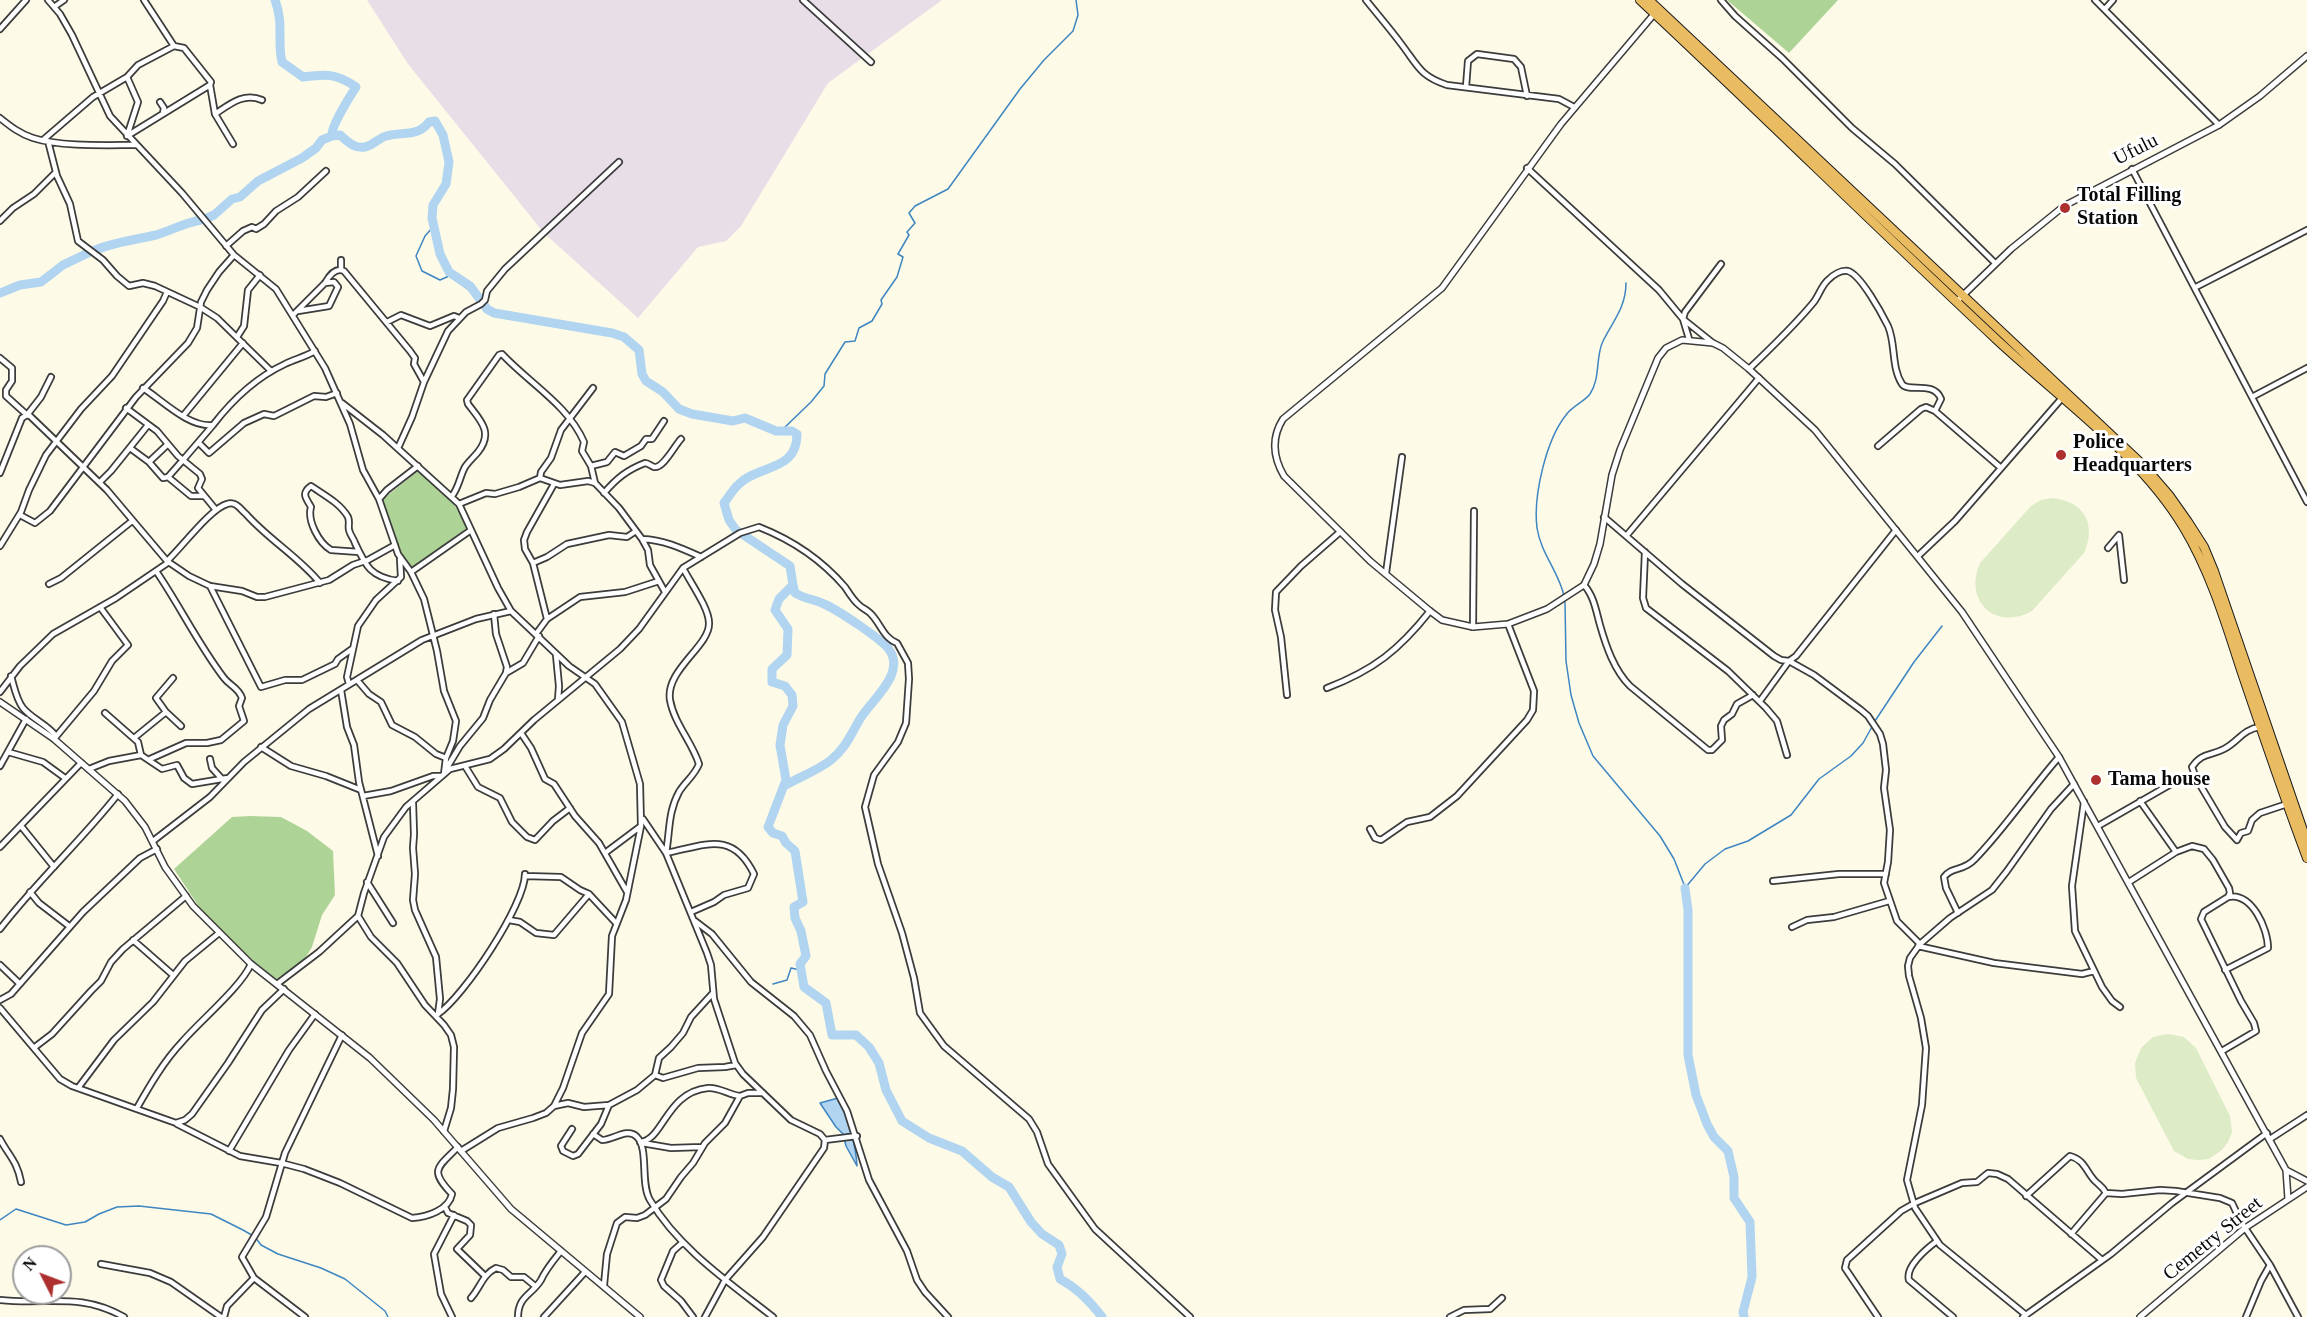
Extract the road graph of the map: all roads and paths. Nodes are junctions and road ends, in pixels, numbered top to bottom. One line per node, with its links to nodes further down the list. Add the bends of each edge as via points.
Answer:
1 (26, 0): 15 (street)
2 (48, 0): 12 (street)
3 (64, 0): 12 (street)
4 (144, 0): 16 (street)
5 (803, 0): 18 (street)
6 (1366, 0): 21 (street, via 1424,74 1447,85)
7 (1640, 0): 14 (highway)
8 (1649, 0): 52 (highway)
9 (1722, 0): 45 (street)
10 (2095, 0): 13 (street)
11 (2114, 0): 13 (street)
12 (54, 7): 22 (street, via 72,35)
13 (2105, 9): 30 (street)
14 (1654, 13): 26 (street); 52 (highway)
15 (0, 29)
16 (174, 46): 19 (street, via 138,65); 20 (street, via 184,48)
17 (2307, 56): 30 (street, Ufulu)
18 (871, 62)
19 (127, 77): 22 (street); 31 (street, via 138,102)
20 (210, 85): 27 (street); 28 (street)
21 (1467, 87): 23 (street); 23 (street, via 1468,61 1477,54 1514,59 1521,67)
22 (98, 94): 31 (street); 32 (street)
23 (1527, 96): 26 (street, via 1559,99)
24 (262, 100): 28 (street, via 242,98)
25 (160, 102): 27 (street)
26 (1574, 107): 36 (street)
27 (163, 113): 31 (street)
28 (215, 114): 33 (street)
29 (0, 118): 32 (street, via 20,132)
30 (2219, 124): 37 (street, Ufulu)
31 (127, 136): 34 (street)
32 (45, 140): 34 (street); 39 (street)
33 (233, 144)
34 (137, 145): 42 (street)
35 (619, 162): 56 (street, via 505,269 481,304)
36 (1527, 168): 57 (street, via 1659,290); 119 (street, via 1442,288 1290,412 1277,428 1277,465)
37 (2132, 169): 45 (street, Ufulu, via 2064,206); 50 (street)
38 (326, 171): 42 (street, via 264,224 243,231)
39 (56, 172): 40 (street); 51 (street, via 70,204 78,241 129,286 143,283)
40 (0, 221)
41 (2307, 230): 50 (street)
42 (226, 246): 43 (street)
43 (234, 255): 48 (street); 53 (street, via 207,290)
44 (341, 260): 47 (street)
45 (1995, 263): 52 (street, Ufulu)
46 (1721, 264): 57 (street, via 1688,307)
47 (341, 270): 49 (street, via 328,276); 58 (street)
48 (260, 275): 55 (street, via 276,289); 59 (street, via 248,290 244,326)
49 (325, 283): 54 (street); 54 (street, via 334,282 338,287 329,306)
50 (2196, 287): 74 (street)
51 (167, 292): 53 (street); 86 (street, via 112,376 81,409)
52 (1959, 299): 75 (highway); 211 (highway, via 2100,422 2144,466 2188,522 2214,571)
53 (200, 307): 59 (street); 71 (street, via 193,336)
54 (298, 310): 55 (street)
55 (293, 315): 63 (street)
56 (459, 318): 58 (street, via 454,316 430,326 401,315); 70 (street, via 445,336)
57 (1683, 320): 60 (street); 62 (street)
58 (387, 322): 70 (street, via 415,358 414,364)
59 (237, 337): 61 (street)
60 (1689, 339): 62 (street); 114 (street, via 1666,348 1652,370 1620,450)
61 (243, 342): 67 (street); 80 (street)
62 (1713, 344): 66 (street)
63 (315, 351): 67 (street); 73 (street)
64 (0, 358): 79 (street, via 12,368 6,396)
65 (2307, 368): 74 (street)
66 (1749, 369): 69 (street); 78 (street, via 1808,309 1827,281 1842,271 1849,272 1863,284 1887,325 1902,385 1938,393 1941,399)
67 (271, 371): 84 (street, via 240,393)
68 (51, 377): 79 (street)
69 (1760, 378): 117 (street, via 1815,430); 120 (street)
70 (424, 382): 91 (street)
71 (143, 388): 77 (street); 80 (street)
72 (592, 388): 81 (street)
73 (337, 393): 76 (street); 87 (street, via 314,396 274,416 264,414 244,423 209,453)
74 (2252, 397): 109 (street)
75 (2062, 398): 98 (street); 175 (highway, via 2141,471 2184,528 2217,599)
76 (342, 403): 91 (street); 108 (street, via 363,470)
77 (126, 408): 83 (street); 95 (street)
78 (1935, 411): 89 (street, via 1922,409); 98 (street)
79 (27, 415): 86 (street); 99 (street, via 14,435)
80 (183, 416): 84 (street, via 205,426)
81 (570, 420): 97 (street, via 582,438 582,451); 101 (street, via 561,430); 107 (street, via 562,408 500,353 467,400 486,432)
82 (664, 421): 97 (street, via 652,439 646,439 641,446 624,456 612,453 607,462)
83 (148, 425): 88 (street); 90 (street)
84 (213, 425): 87 (street)
85 (681, 439): 105 (street, via 660,466 645,463 628,470)
86 (58, 442): 95 (street); 113 (street, via 46,455)
87 (199, 443): 93 (street)
88 (167, 445): 93 (street); 94 (street)
89 (1878, 446)
90 (130, 448): 94 (street); 102 (street)
91 (398, 448): 96 (street)
92 (1402, 457): 136 (street)
93 (183, 460): 100 (street); 106 (street, via 202,477 197,485)
94 (149, 462): 100 (street, via 163,478)
95 (83, 466): 102 (street); 113 (street, via 38,522)
96 (418, 466): 107 (street); 108 (street)
97 (591, 466): 103 (street)
98 (2001, 468): 128 (street)
99 (0, 473)
100 (168, 477): 106 (street, via 187,494)
101 (540, 478): 104 (street); 110 (street)
102 (100, 482): 115 (street)
103 (595, 483): 104 (street); 105 (street)
104 (554, 484): 132 (street, via 524,540)
105 (604, 493): 118 (street)
106 (203, 496): 111 (street)
107 (452, 496): 110 (street)
108 (379, 499): 122 (street)
109 (2307, 502)
110 (459, 504): 116 (street)
111 (216, 510): 130 (street); 140 (street, via 236,504 261,532)
112 (1474, 511): 151 (street)
113 (20, 514): 123 (street)
114 (1604, 517): 120 (street); 142 (street, via 1594,564)
115 (132, 521): 130 (street); 141 (street)
116 (471, 530): 135 (street); 146 (street)
117 (1896, 530): 128 (street); 156 (street)
118 (636, 531): 121 (street); 132 (street, via 627,537 609,535 567,544)
119 (1340, 532): 136 (street); 166 (street, via 1276,592)
120 (1627, 535): 126 (street)
121 (642, 539): 129 (street, via 670,543); 139 (street)
122 (395, 545): 127 (street); 131 (street)
123 (0, 546)
124 (2108, 548): 137 (street, via 2120,535)
125 (358, 552): 125 (street, via 349,531 349,518 317,490 308,488 305,499 322,542 331,550); 131 (street)
126 (1645, 552): 156 (street, via 1774,656); 167 (street, via 1646,608)
127 (398, 554): 135 (street); 138 (street, via 402,573)
128 (1918, 556): 183 (street, via 1962,612)
129 (701, 557): 133 (street); 323 (street, via 752,528 771,532 806,551 904,652 909,679 906,723 898,742 874,775 865,807 883,881 914,978 920,1013 952,1054 1029,1119 1048,1164 1095,1229)
130 (168, 561): 134 (street); 143 (street)
131 (364, 562): 138 (street, via 378,577); 140 (street)
132 (533, 563): 149 (street)
133 (683, 568): 144 (street); 216 (street, via 709,623 706,635 676,675 670,691 674,713 699,764 670,813)
134 (156, 571): 145 (street); 185 (street, via 224,679 239,692 244,721 220,740 186,743)
135 (411, 572): 152 (street, via 424,599)
136 (1386, 573): 147 (street)
137 (2124, 580)
138 (398, 581): 154 (street, via 364,615)
139 (659, 581): 144 (street); 149 (street, via 624,592 584,596)
140 (320, 583): 143 (street, via 257,597)
141 (49, 584)
142 (1584, 585): 150 (street, via 1547,609); 167 (street, via 1620,675 1708,750 1720,744 1722,723 1735,707)
143 (210, 586): 154 (street, via 261,687 281,680 302,680 335,664)
144 (665, 592): 160 (street, via 639,629)
145 (100, 607): 158 (street, via 53,634); 177 (street, via 128,645)
146 (512, 611): 148 (street); 153 (street)
147 (1430, 611): 151 (street, via 1442,620); 163 (street, via 1411,636 1385,659)
148 (494, 614): 152 (street); 157 (street)
149 (547, 619): 153 (street)
150 (1508, 624): 151 (street); 209 (street, via 1534,691 1533,710 1527,720 1441,810 1424,820 1401,824 1381,840)
151 (1473, 627)
152 (432, 635): 161 (street); 184 (street, via 444,691 456,721)
153 (537, 635): 155 (street); 157 (street, via 523,663)
154 (352, 649): 162 (street)
155 (556, 653): 160 (street); 168 (street)
156 (1790, 661): 169 (street); 220 (street, via 1838,691 1868,716 1880,734 1890,830)
157 (506, 673): 191 (street, via 483,718)
158 (11, 676): 165 (street); 177 (street, via 24,709 50,728)
159 (173, 678): 171 (street, via 156,698)
160 (585, 678): 168 (street); 205 (street, via 595,684 626,727 640,785)
161 (357, 680): 162 (street); 184 (street, via 381,702 392,725)
162 (349, 684): 164 (street)
163 (1328, 688)
164 (341, 690): 179 (street); 197 (street)
165 (0, 692)
166 (1287, 695)
167 (1753, 695): 169 (street)
168 (558, 700): 176 (street)
169 (1760, 701): 182 (street, via 1777,721)
170 (0, 702): 173 (street)
171 (166, 712): 174 (street); 178 (street)
172 (105, 713): 178 (street)
173 (26, 719): 177 (street); 180 (street)
174 (181, 726)
175 (2260, 727): 194 (street, via 2246,730 2224,749 2202,756 2192,767); 203 (highway)
176 (521, 733): 189 (street, via 489,759); 204 (street, via 544,779 554,784)
177 (55, 737): 187 (street)
178 (134, 738): 181 (street)
179 (261, 747): 193 (street); 197 (street, via 291,766)
180 (8, 752): 188 (street); 192 (street, via 43,762)
181 (141, 754): 185 (street); 190 (street)
182 (1787, 755)
183 (2059, 757): 196 (street); 231 (street, via 1991,843 1964,868 1952,870 1944,877)
184 (446, 758): 191 (street)
185 (150, 759): 195 (street, via 162,769 177,765 192,784)
186 (210, 759): 195 (street)
187 (81, 763): 190 (street); 192 (street)
188 (0, 766)
189 (465, 766): 191 (street); 204 (street, via 478,787 500,798 512,822 531,839 536,840)
190 (89, 769): 198 (street)
191 (442, 775): 199 (street); 202 (street)
192 (65, 778): 206 (street)
193 (228, 778): 195 (street); 210 (street)
194 (2196, 778): 201 (street, via 2178,780); 203 (street, via 2237,840 2260,813)
195 (222, 779)
196 (2074, 784): 200 (street); 231 (street, via 1992,890)
197 (361, 790): 199 (street)
198 (118, 794): 210 (street); 219 (street)
199 (363, 796): 217 (street)
200 (2084, 801): 208 (street); 246 (street, via 2072,886 2074,920 2075,931)
201 (2140, 801): 208 (street); 214 (street)
202 (413, 803): 217 (street, via 390,828); 256 (street, via 413,900 436,957 440,999)
203 (2287, 804): 218 (highway)
204 (570, 808): 215 (street)
205 (641, 816): 207 (street); 216 (street)
206 (21, 826): 212 (street); 219 (street)
207 (641, 826): 215 (street); 225 (street)
208 (2098, 826): 223 (street)
209 (1370, 830)
210 (153, 841): 213 (street)
211 (2307, 842)
212 (0, 847)
213 (157, 849): 227 (street); 237 (street, via 140,858)
214 (2176, 852): 223 (street); 228 (street, via 2192,846 2204,849 2221,871 2229,888)
215 (605, 853): 225 (street)
216 (666, 853): 230 (street); 230 (street, via 713,842 730,845 754,874 748,888)
217 (378, 856): 222 (street)
218 (2307, 858)
219 (54, 867): 224 (street)
220 (1886, 874): 221 (street); 229 (street)
221 (1773, 881)
222 (367, 882): 232 (street); 235 (street)
223 (2129, 882): 259 (street)
224 (30, 892): 237 (street); 239 (street)
225 (627, 892): 236 (street)
226 (589, 894): 233 (street, via 554,935 536,933); 233 (street, via 559,876 525,875); 236 (street)
227 (186, 896): 240 (street); 241 (street)
228 (2228, 897): 245 (street, via 2204,912 2200,919); 245 (street, via 2254,907 2268,935 2268,948)
229 (1889, 901): 238 (street); 242 (street, via 1897,921)
230 (691, 912): 234 (street)
231 (1958, 913): 242 (street)
232 (358, 916): 249 (street); 256 (street, via 425,1005)
233 (509, 920): 256 (street, via 479,969 450,1006)
234 (695, 921): 251 (street, via 711,965); 273 (street, via 712,934 752,982 794,1016 810,1035)
235 (393, 923)
236 (616, 923): 266 (street, via 609,994 582,1033)
237 (69, 926): 248 (street)
238 (1792, 927)
239 (0, 929)
240 (219, 933): 243 (street); 247 (street)
241 (133, 940): 247 (street); 258 (street, via 111,962 96,986)
242 (1919, 945): 246 (street, via 2006,964 2082,974); 290 (street, via 1908,966 1926,1048 1922,1106 1907,1180)
243 (251, 964): 249 (street); 267 (street, via 180,1044)
244 (0, 965): 248 (street)
245 (2225, 970): 259 (street, via 2256,1031)
246 (2094, 971): 253 (street)
247 (173, 975): 262 (street, via 153,1002 114,1040)
248 (20, 984): 252 (street)
249 (277, 984): 250 (street)
250 (284, 989): 255 (street); 269 (street, via 262,1010 192,1114)
251 (713, 993): 260 (street); 261 (street, via 659,1058)
252 (0, 1000)
253 (2120, 1007)
254 (0, 1008): 258 (street)
255 (315, 1014): 257 (street); 280 (street)
256 (437, 1015): 271 (street, via 454,1047 451,1108)
257 (342, 1035): 271 (street); 281 (street)
258 (35, 1047): 262 (street, via 60,1079)
259 (2222, 1052): 274 (street)
260 (736, 1065): 261 (street, via 698,1068 663,1078); 263 (street)
261 (655, 1075): 265 (street)
262 (78, 1088): 267 (street)
263 (764, 1093): 264 (street); 276 (street, via 791,1120)
264 (740, 1096): 277 (street, via 711,1088 683,1097 651,1138); 278 (street, via 725,1123)
265 (609, 1105): 266 (street); 272 (street)
266 (554, 1106): 279 (street, via 546,1113 498,1128)
267 (137, 1108): 269 (street)
268 (2307, 1115): 274 (street)
269 (176, 1124): 280 (street)
270 (572, 1129): 272 (street, via 561,1146 568,1154 578,1154)
271 (444, 1131): 279 (street)
272 (593, 1134): 277 (street, via 602,1140 631,1133)
273 (857, 1136): 276 (street); 322 (street, via 869,1180 907,1251 917,1280)
274 (2268, 1136): 282 (street); 287 (street)
275 (0, 1139): 284 (street, via 17,1163)
276 (825, 1140): 305 (street, via 824,1148 763,1238)
277 (640, 1142): 278 (street, via 671,1148); 291 (street, via 647,1194)
278 (702, 1147): 291 (street, via 672,1192)
279 (460, 1149): 292 (street, via 441,1165 437,1174 452,1194); 298 (street, via 511,1209)
280 (229, 1151): 281 (street)
281 (281, 1162): 292 (street, via 340,1183 412,1218); 304 (street, via 268,1210 243,1255)
282 (2286, 1170): 283 (street); 289 (street)
283 (2307, 1181)
284 (21, 1182)
285 (2307, 1187): 289 (street, Cemetry Street)
286 (2106, 1192): 287 (street); 288 (street, via 2081,1161 2070,1156); 295 (street)
287 (2186, 1193): 294 (street, via 2228,1201); 299 (street)
288 (2026, 1196): 290 (street, via 2002,1176 1988,1173 1977,1182 1962,1183); 295 (street)
289 (2288, 1199): 294 (street, Cemetry Street)
290 (1915, 1203): 296 (street, via 1916,1211); 325 (street, via 1892,1217 1845,1264)
291 (654, 1206): 297 (street); 306 (street, via 645,1215 625,1217 617,1223)
292 (445, 1207): 293 (street)
293 (454, 1215): 303 (street, via 471,1225 470,1235 457,1250); 315 (street, via 434,1254 441,1294)
294 (2245, 1228): 301 (street); 327 (street, Cemetry Street)
295 (2071, 1234): 299 (street)
296 (1937, 1242): 311 (street); 326 (street, via 1910,1269 1908,1276)
297 (682, 1243): 305 (street); 319 (street, via 673,1251 661,1280)
298 (561, 1251): 302 (street); 307 (street)
299 (2102, 1260): 311 (street)
300 (101, 1264): 313 (street, via 150,1273 171,1282)
301 (2270, 1265): 328 (street); 329 (street)
302 (585, 1272): 306 (street); 317 (street)
303 (485, 1276): 307 (street, via 500,1268); 308 (street)
304 (254, 1278): 313 (street, via 227,1306); 314 (street)
305 (725, 1280): 320 (street); 321 (street)
306 (604, 1285): 318 (street)
307 (535, 1286): 316 (street, via 520,1304)
308 (471, 1298)
309 (1502, 1298): 324 (street, via 1491,1309 1464,1310)
310 (0, 1300): 312 (street, via 84,1301)
311 (2025, 1316)
312 (124, 1317)
313 (223, 1317)
314 (305, 1317)
315 (452, 1317)
316 (518, 1317)
317 (544, 1317)
318 (640, 1317)
319 (693, 1317)
320 (705, 1317)
321 (774, 1317)
322 (948, 1317)
323 (1190, 1317)
324 (1450, 1317)
325 (1878, 1317)
326 (1953, 1317)
327 (2140, 1317)
328 (2246, 1317)
329 (2298, 1317)

